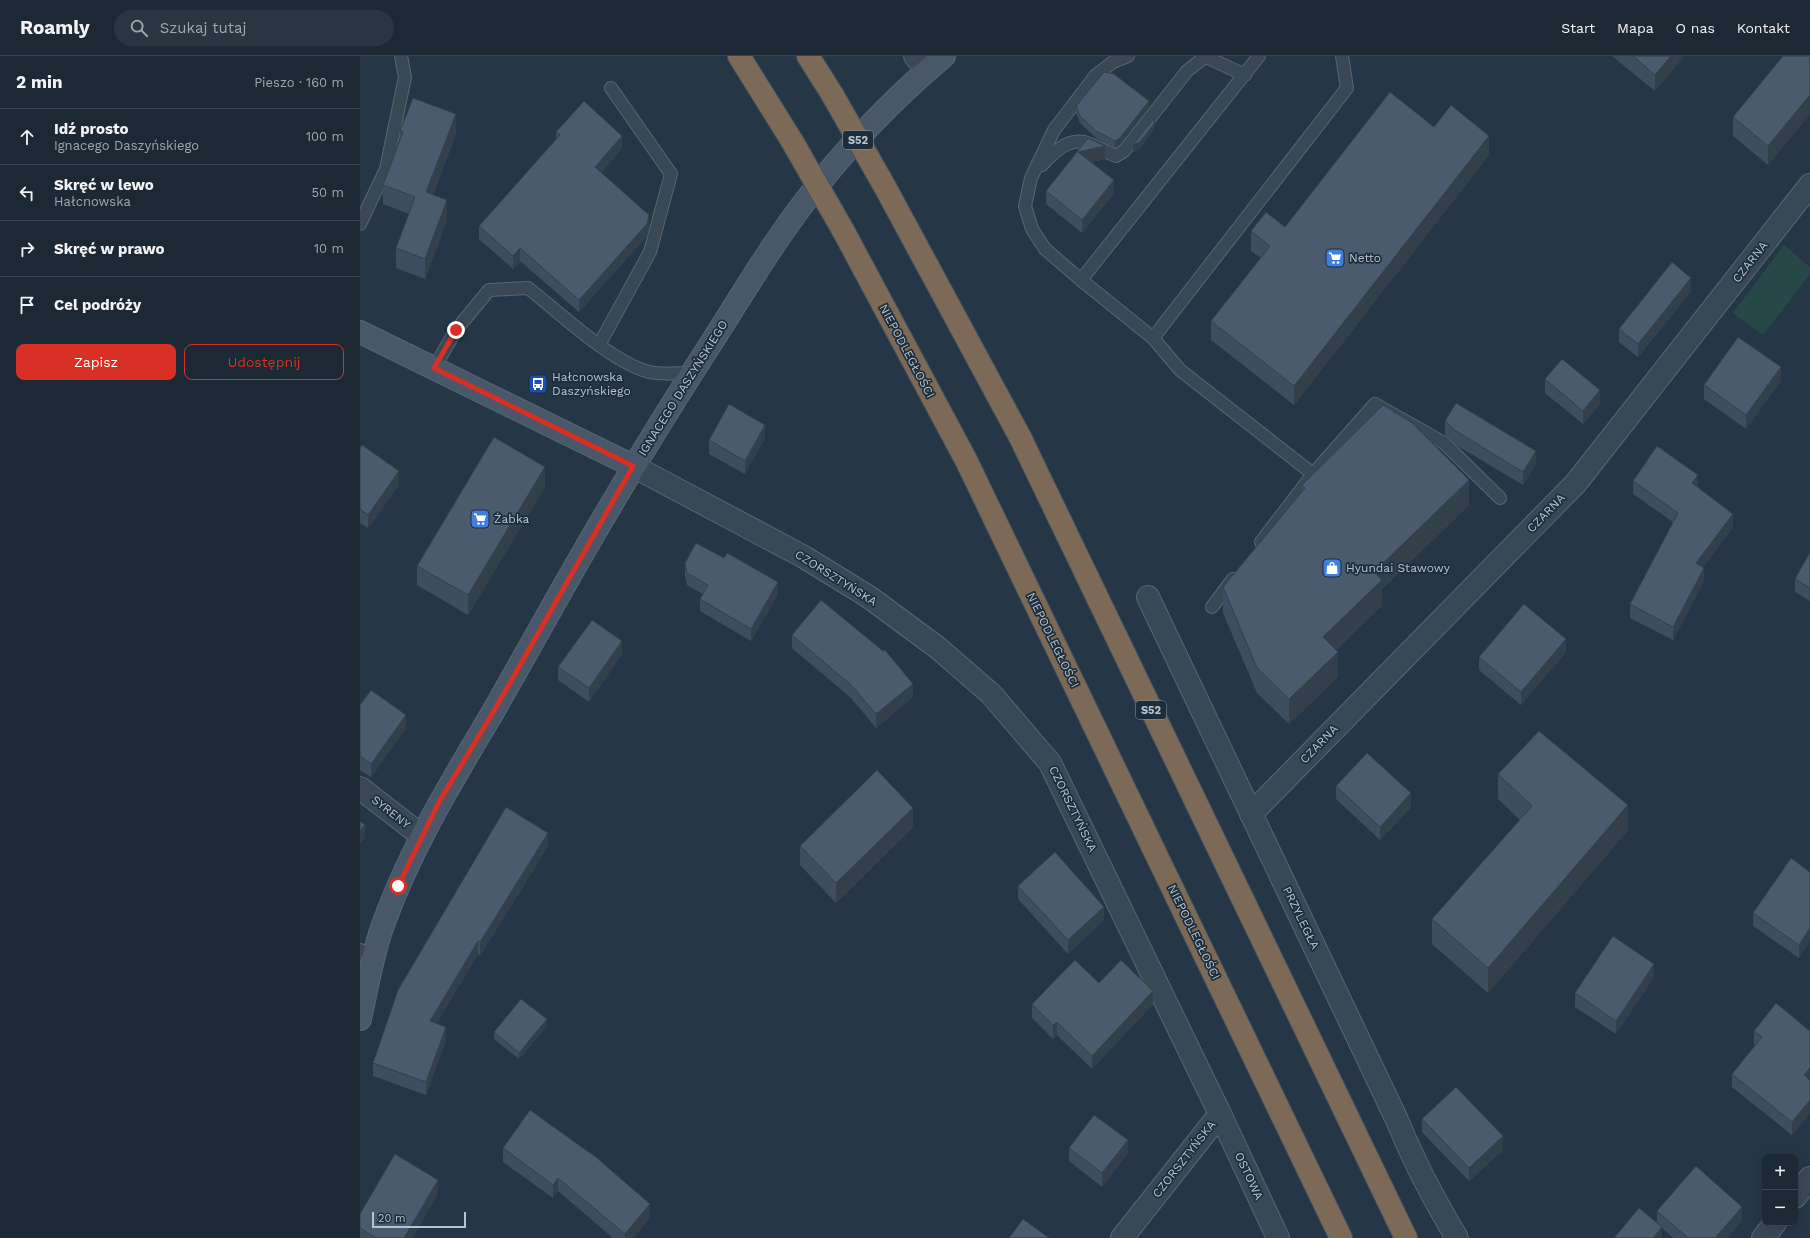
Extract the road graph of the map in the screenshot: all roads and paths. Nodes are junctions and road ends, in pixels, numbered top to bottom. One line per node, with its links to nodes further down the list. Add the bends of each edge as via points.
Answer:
1 (401, 56): 14 (lane, via 405,77 386,169)
2 (739, 56): 39 (highway, NIEPODLEGŁOŚCI, bridge, via 844,232 966,460)
3 (808, 56): 40 (highway, S52, bridge, via 885,186 1020,437)
4 (944, 56): 9 (street, IGNACEGO DASZYŃSKIEGO)
5 (1128, 56): 12 (lane, via 1113,62 1096,75 1054,130)
6 (1205, 56): 10 (lane); 12 (lane, via 1187,71 1124,151 1116,156 1083,142 1068,144 1052,153)
7 (1259, 56): 10 (lane)
8 (1342, 56): 17 (lane, via 1347,88)
9 (921, 63): 20 (street, IGNACEGO DASZYŃSKIEGO, via 806,200 746,287)
10 (1245, 75): 15 (lane)
11 (610, 88): 18 (lane, via 671,174 650,252)
12 (1031, 178): 15 (lane, via 1025,206 1032,229 1045,249)
13 (1810, 185): 29 (street, CZARNA, via 1576,483)
14 (360, 224)
15 (1081, 280): 17 (lane)
16 (362, 337): 19 (street)
17 (1153, 338): 22 (lane, via 1180,370)
18 (599, 345): 19 (lane, via 528,288 489,290 456,330); 20 (lane, via 628,364 650,372)
19 (434, 368): 21 (street)
20 (692, 373): 21 (street, IGNACEGO DASZYŃSKIEGO)
21 (633, 466): 30 (street, IGNACEGO DASZYŃSKIEGO, via 439,802); 33 (street, CZORSZTYŃSKA, via 804,557 869,598 938,648 991,694 1050,762)
22 (1313, 474): 23 (lane, via 1375,404 1444,443); 24 (lane)
23 (1500, 498)
24 (1255, 550)
25 (1241, 569): 27 (lane)
26 (1148, 597): 29 (street, PRZYLEGŁA)
27 (1212, 607)
28 (360, 788): 30 (street, SYRENY)
29 (1251, 814): 41 (street, PRZYLEGŁA, via 1397,1120 1413,1159)
30 (422, 836): 31 (street, IGNACEGO DASZYŃSKIEGO, via 382,927)
31 (367, 953): 32 (street, IGNACEGO DASZYŃSKIEGO)
32 (360, 1019)
33 (1220, 1114): 37 (street, CZORSZTYŃSKA); 38 (street, OSTOWA)
34 (1810, 1178): 35 (street)
35 (1798, 1193)
36 (1773, 1226): 42 (street)
37 (1122, 1238)
38 (1278, 1238)
39 (1341, 1238)
40 (1406, 1238)
41 (1457, 1238)
42 (1763, 1238)

